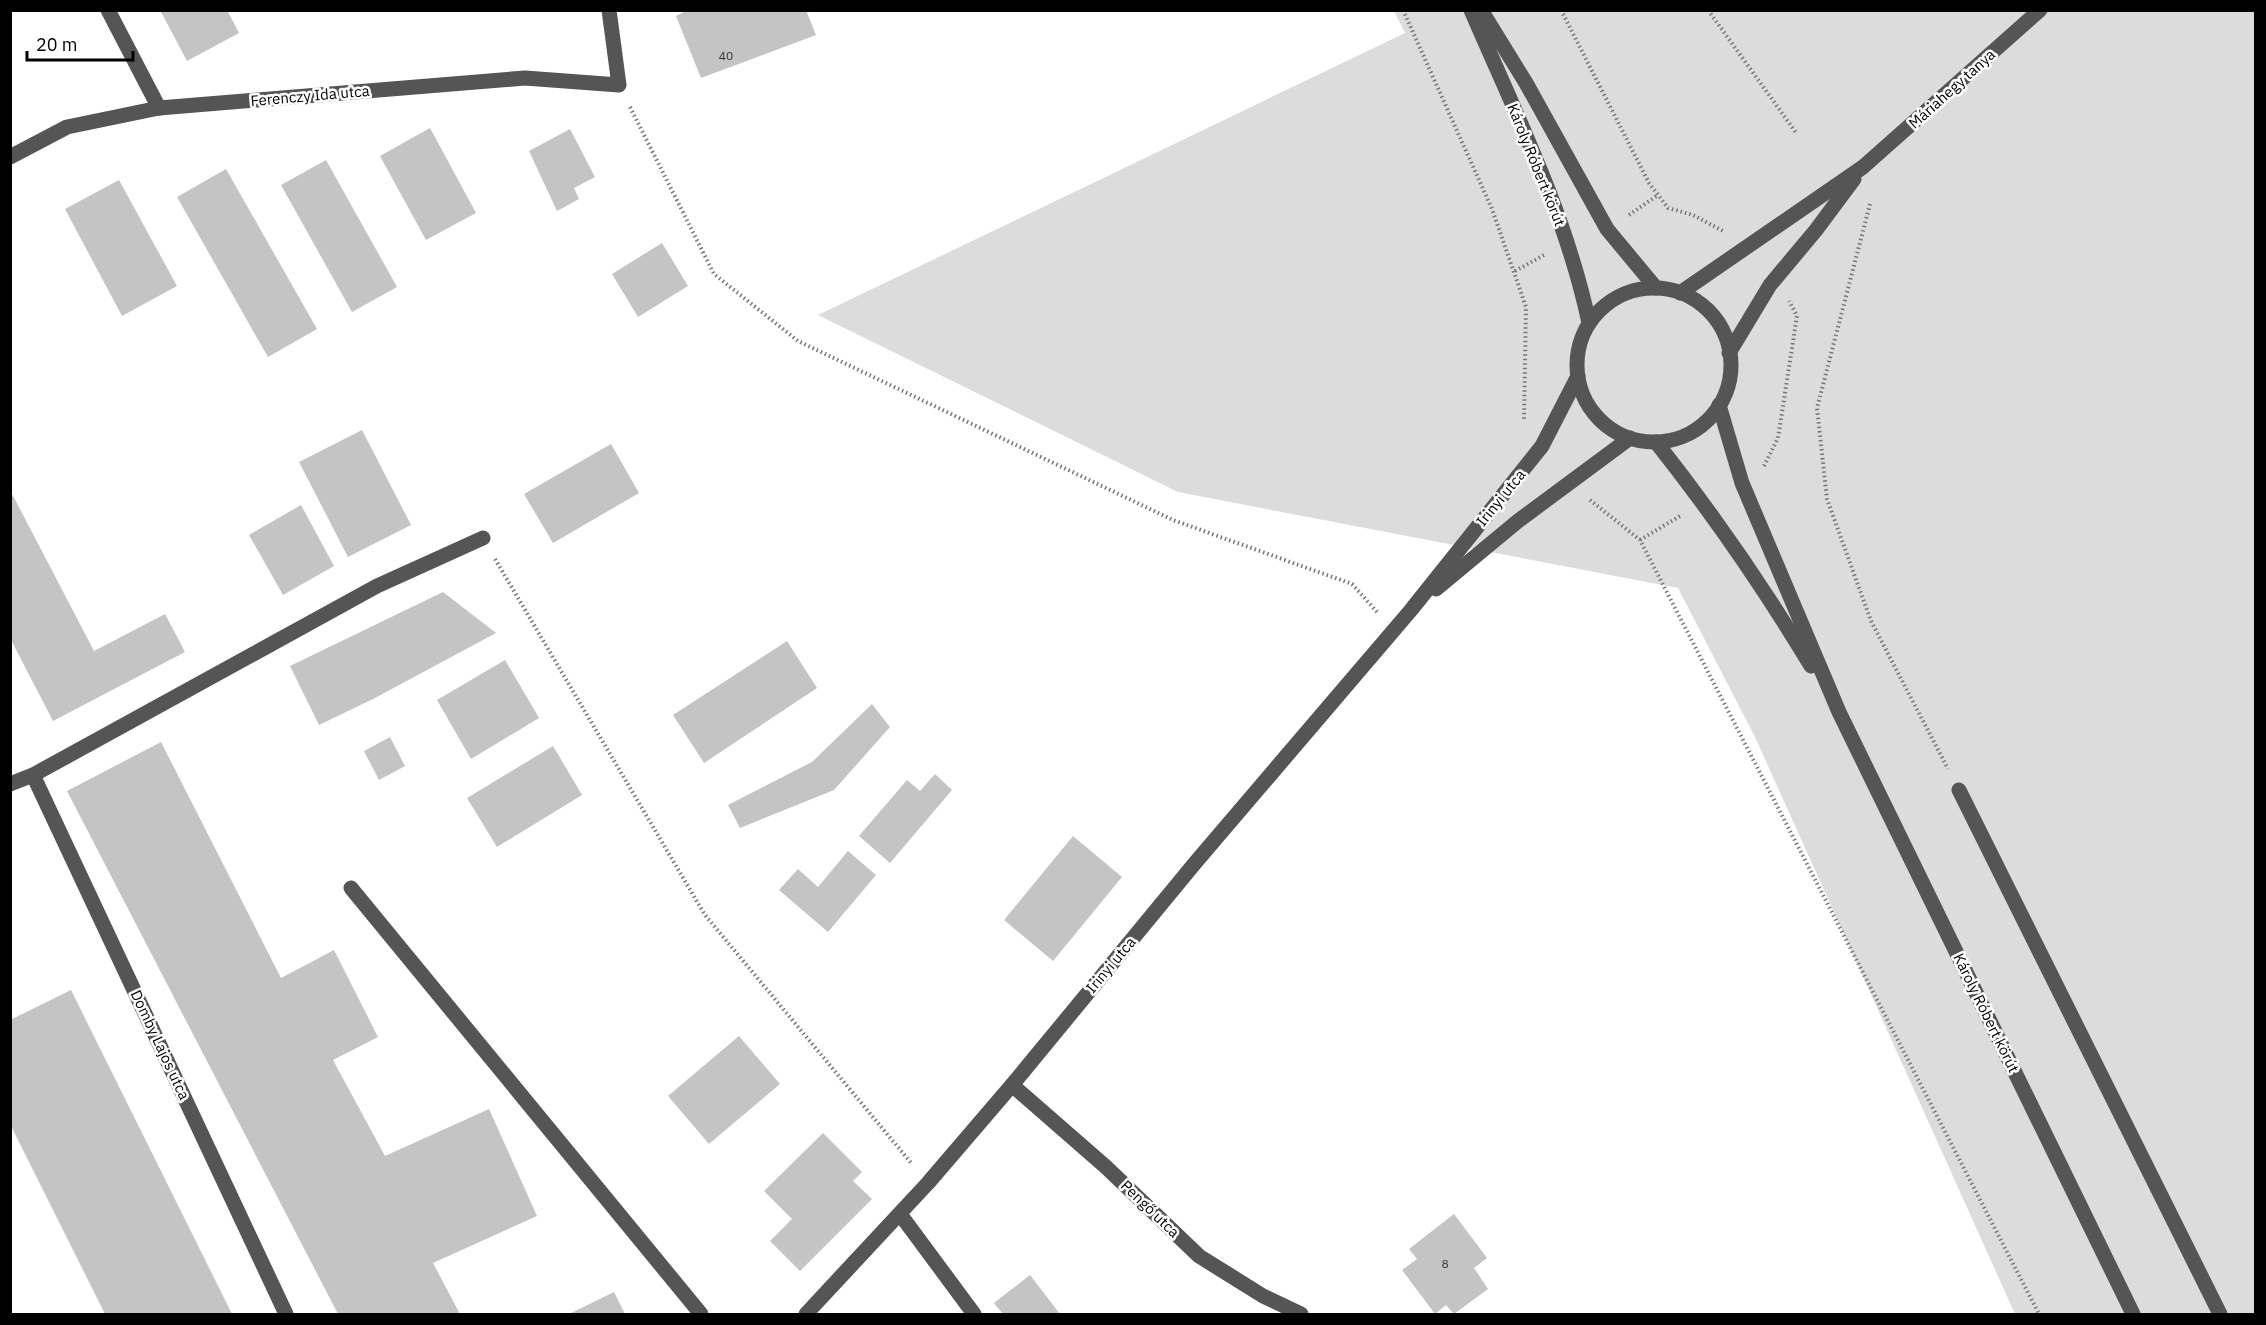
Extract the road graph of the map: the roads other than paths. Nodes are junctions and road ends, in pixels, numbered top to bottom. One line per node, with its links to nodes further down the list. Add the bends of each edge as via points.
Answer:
1 (108, 10): 6 (street)
2 (609, 10): 6 (street, Ferenczy Ida utca, via 619,85 525,78)
3 (1471, 10): 11 (street, Károly Róbert körút, via 1568,242)
4 (1481, 10): 9 (street, Károly Róbert körút, via 1607,229)
5 (2040, 10): 8 (street, Máriahegy tanya)
6 (159, 108): 7 (street, Ferenczy Ida utca, via 67,127)
7 (10, 157)
8 (1863, 166): 10 (street, Máriahegy tanya); 12 (street, Máriahegy tanya, via 1770,285)
9 (1656, 288): 10 (street); 11 (street, via 1618,297)
10 (1680, 293): 12 (street, via 1713,316 1724,333)
11 (1589, 323): 13 (street, via 1577,358)
12 (1729, 353): 14 (street, via 1727,388)
13 (1578, 376): 15 (street, via 1594,415); 18 (street, Irinyi utca, via 1542,446)
14 (1719, 405): 16 (street, via 1693,431); 19 (street, Károly Róbert körút, via 1760,531)
15 (1630, 438): 16 (street); 18 (street, Irinyi utca, via 1518,521)
16 (1656, 442): 19 (street, Károly Róbert körút, via 1770,598)
17 (483, 538): 20 (street, via 377,586)
18 (1411, 610): 24 (street, Irinyi utca)
19 (1839, 712): 31 (street, Károly Róbert körút)
20 (33, 775): 21 (street); 26 (street, Domby Lajos utca)
21 (10, 784)
22 (1959, 790): 32 (street)
23 (351, 888): 27 (street)
24 (1012, 1085): 25 (street, Irinyi utca); 30 (street, Pengő utca, via 1199,1256 1263,1296)
25 (900, 1214): 28 (street, Irinyi utca); 29 (street)
26 (286, 1314)
27 (701, 1314)
28 (806, 1314)
29 (974, 1314)
30 (1301, 1314)
31 (2133, 1314)
32 (2220, 1314)

